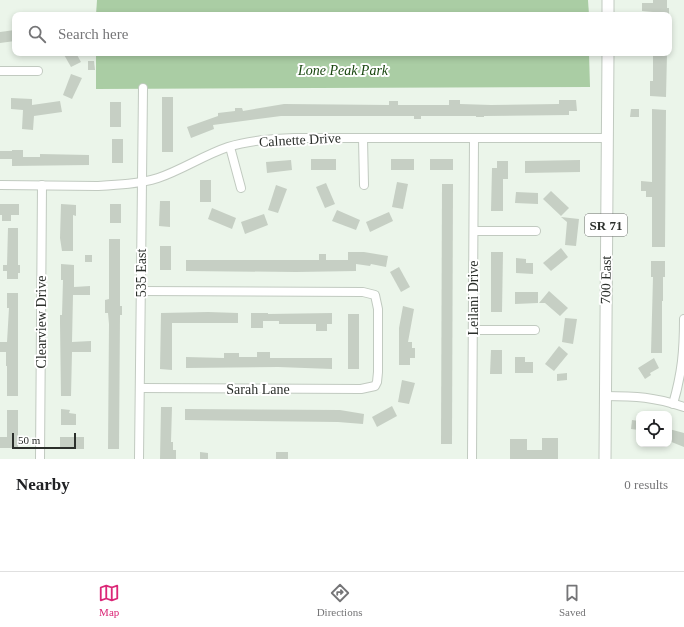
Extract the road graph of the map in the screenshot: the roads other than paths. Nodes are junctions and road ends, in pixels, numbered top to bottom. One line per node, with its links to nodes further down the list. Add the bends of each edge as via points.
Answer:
1 (608, 0): 2 (main road)
2 (608, 12)
3 (608, 56): 9 (main road, 700 East / SR 71)
4 (0, 71): 5 (street)
5 (38, 71)
6 (143, 88): 11 (street, 535 East)
7 (363, 138): 8 (street, Calnette Drive); 10 (street, Calnette Drive, via 295,138); 14 (street)
8 (474, 138): 9 (street, Calnette Drive); 16 (street, Leilani Drive)
9 (607, 138): 23 (main road, 700 East / SR 71)
10 (230, 147): 11 (street, Calnette Drive, via 158,178); 15 (street)
11 (142, 181): 13 (street, Calnette Drive, via 112,185); 18 (street, 535 East)
12 (0, 185): 13 (street, Calnette Drive)
13 (42, 185): 26 (street, Clearview Drive)
14 (364, 185)
15 (241, 188)
16 (474, 232): 17 (street); 20 (street, Leilani Drive)
17 (536, 232)
18 (141, 291): 22 (street, 535 East); 22 (street, Sarah Lane, via 363,292 375,295 378,309 378,377 375,386 361,389)
19 (684, 319): 24 (street, via 683,356)
20 (473, 330): 21 (street); 28 (street, Leilani Drive)
21 (535, 330)
22 (141, 388): 27 (street, 535 East)
23 (605, 396): 24 (street, via 645,397); 29 (main road, 700 East / SR 71)
24 (673, 404): 25 (street)
25 (684, 407)
26 (40, 459)
27 (139, 459)
28 (472, 459)
29 (605, 459)

